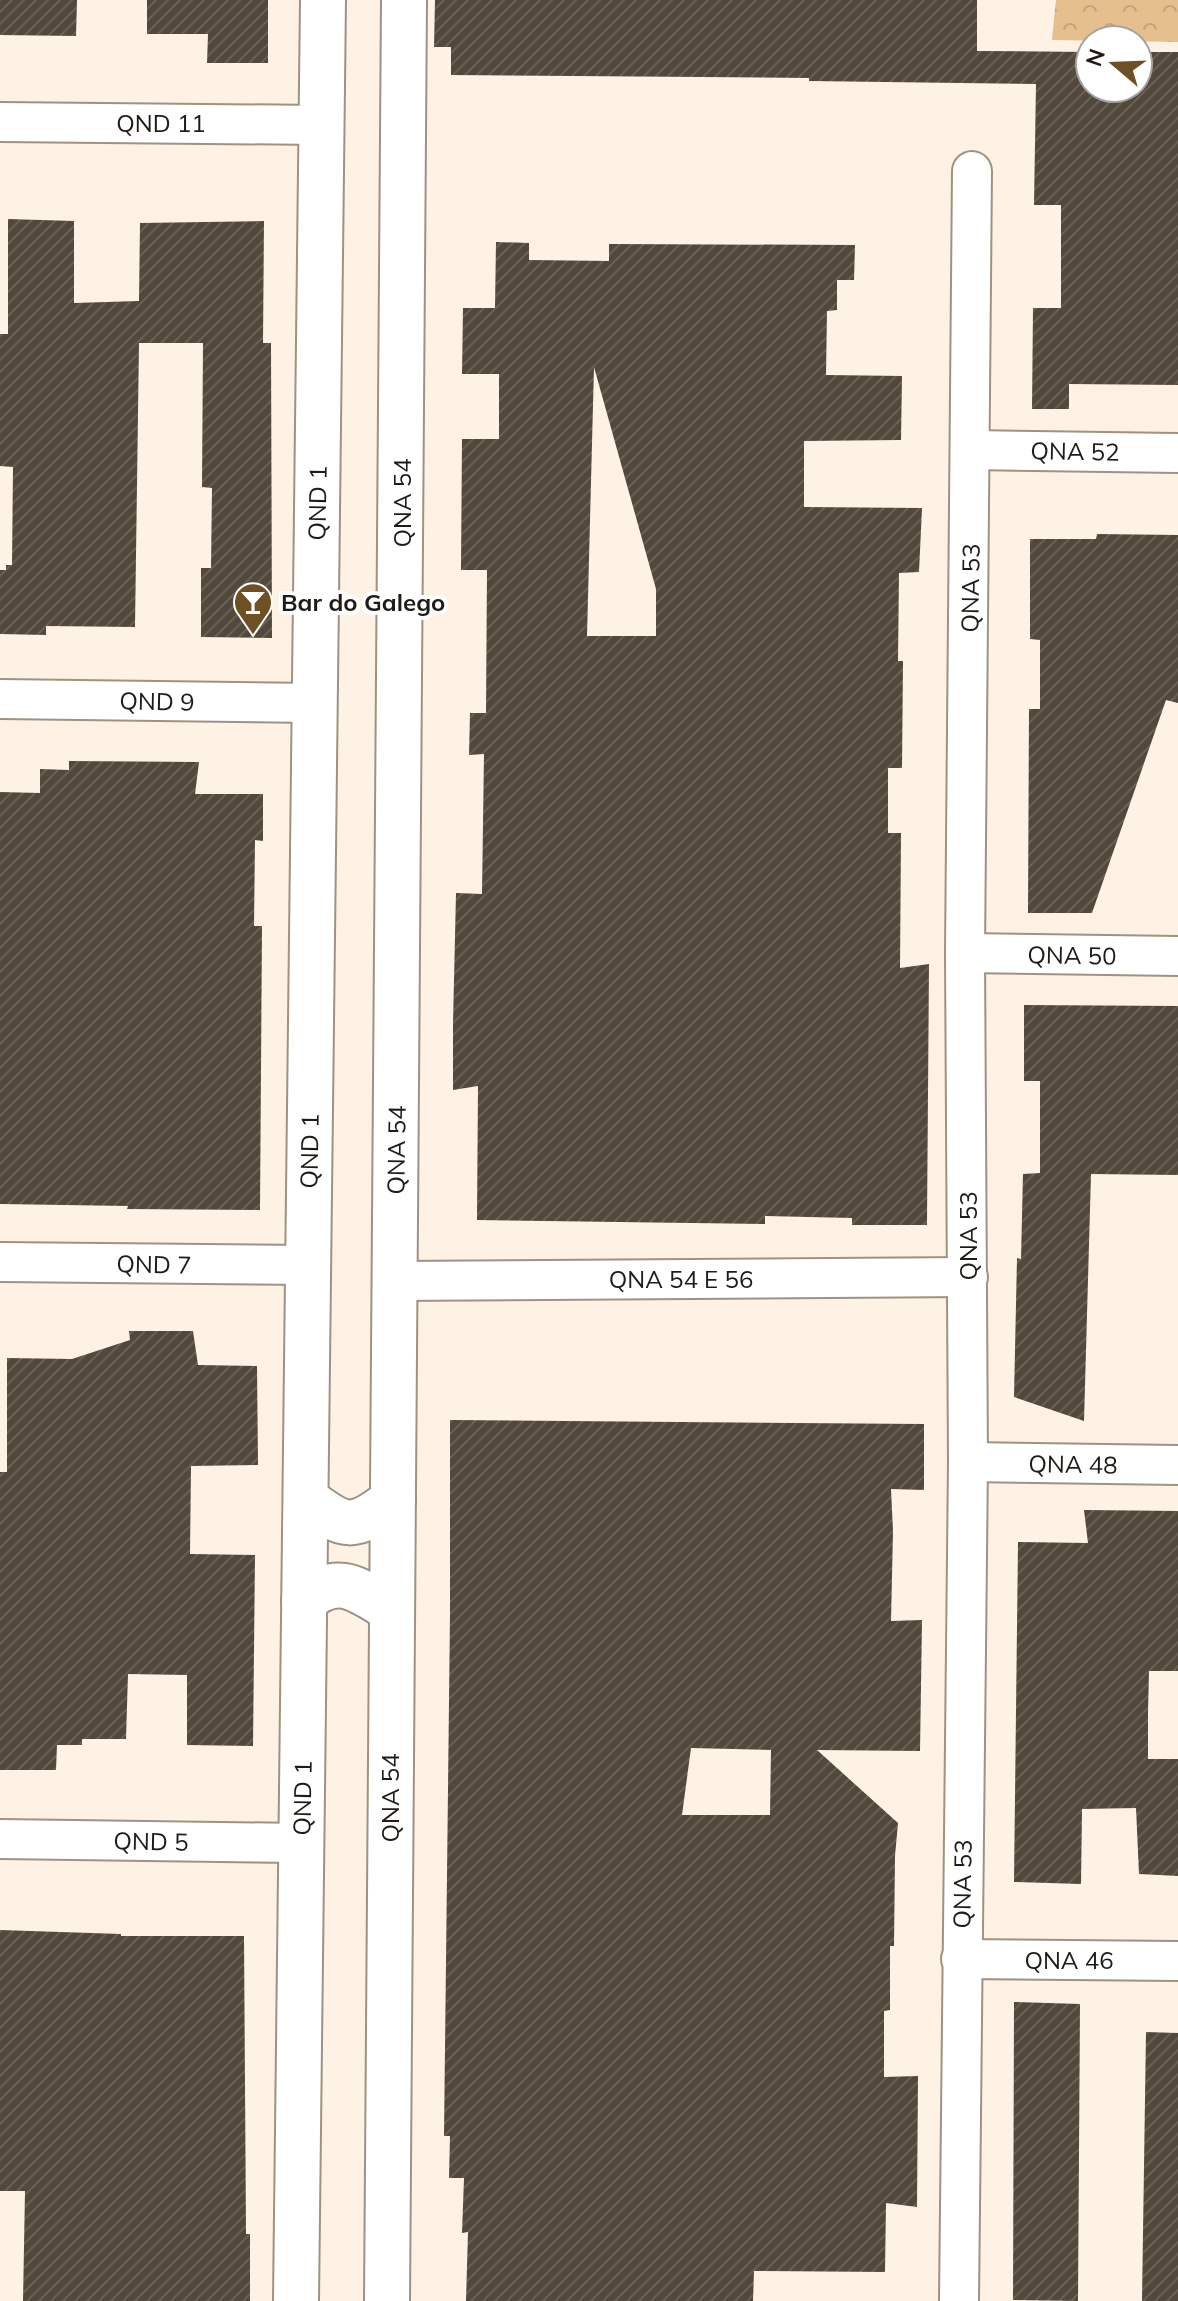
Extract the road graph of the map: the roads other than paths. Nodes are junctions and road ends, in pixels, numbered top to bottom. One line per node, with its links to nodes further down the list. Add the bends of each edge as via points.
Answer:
1 (323, 0): 4 (main road, QND 1)
2 (404, 0): 15 (main road, QNA 54)
3 (0, 122): 4 (street, QND 11)
4 (321, 125): 9 (main road, QND 1)
5 (972, 171): 6 (street, QNA 53)
6 (971, 450): 7 (street, QNA 52); 10 (street, QNA 53)
7 (1178, 453)
8 (0, 699): 9 (street, QND 9)
9 (315, 703): 13 (main road, QND 1)
10 (965, 953): 11 (street, QNA 50); 14 (street, QNA 53)
11 (1178, 956)
12 (0, 1262): 13 (street, QND 7)
13 (308, 1265): 18 (main road, QND 1)
14 (968, 1277): 15 (street, QNA 54 E 56); 16 (street, QNA 53)
15 (394, 1281): 19 (main road, QNA 54)
16 (968, 1462): 17 (street, QNA 48); 24 (street, QNA 53)
17 (1178, 1465)
18 (306, 1499): 19 (main road, via 333,1519 359,1522); 20 (main road, QND 1)
19 (393, 1500): 21 (main road, QNA 54)
20 (304, 1601): 21 (main road, via 326,1586 345,1585); 23 (main road, QND 1)
21 (392, 1610): 27 (main road, QNA 54)
22 (0, 1839): 23 (street, QND 5)
23 (301, 1843): 26 (main road, QND 1)
24 (961, 1959): 25 (street, QNA 46); 28 (street, QNA 53)
25 (1178, 1961)
26 (296, 2301)
27 (387, 2301)
28 (959, 2301)

